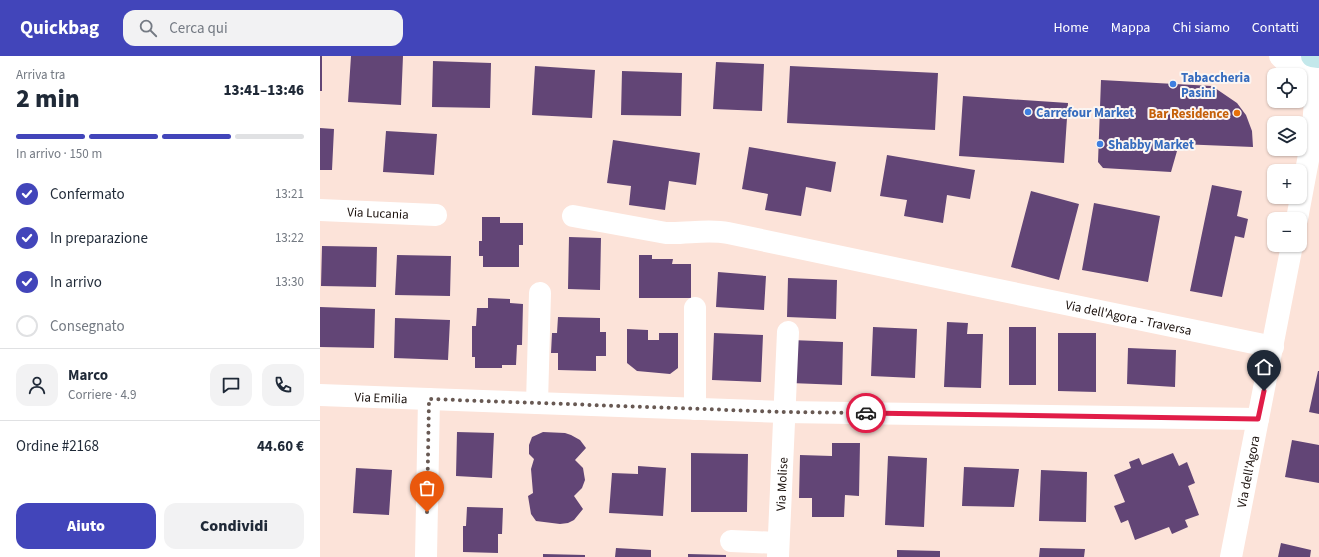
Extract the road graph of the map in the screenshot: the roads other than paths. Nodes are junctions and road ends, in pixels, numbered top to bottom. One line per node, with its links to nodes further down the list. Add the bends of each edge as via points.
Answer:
1 (1280, 56): 5 (street)
2 (1302, 56): 7 (street, via 1315,87)
3 (1312, 56): 4 (main road)
4 (1319, 57)
5 (1290, 68)
6 (1307, 106): 7 (street)
7 (1316, 131): 9 (street)
8 (320, 210): 10 (street, Via Lucania)
9 (1299, 212)
10 (436, 215)
11 (572, 216): 16 (street, Via dell'Agora - Traversa, via 666,233 728,232)
12 (1291, 252): 16 (street, Via dell'Agora)
13 (540, 293): 19 (street)
14 (695, 308): 20 (street)
15 (788, 332): 21 (street, Via Molise)
16 (1273, 347): 22 (street, Via dell'Agora)
17 (320, 395): 18 (street, Via Emilia)
18 (429, 399): 19 (street, Via Emilia); 25 (street)
19 (537, 403): 20 (street, Via Emilia)
20 (695, 409): 21 (street, Via Emilia)
21 (784, 412): 22 (street, Via Emilia); 24 (street, Via Molise)
22 (1258, 419): 26 (street, Via dell'Agora)
23 (731, 541): 24 (street)
24 (778, 550)
25 (426, 557)
26 (1231, 557)

